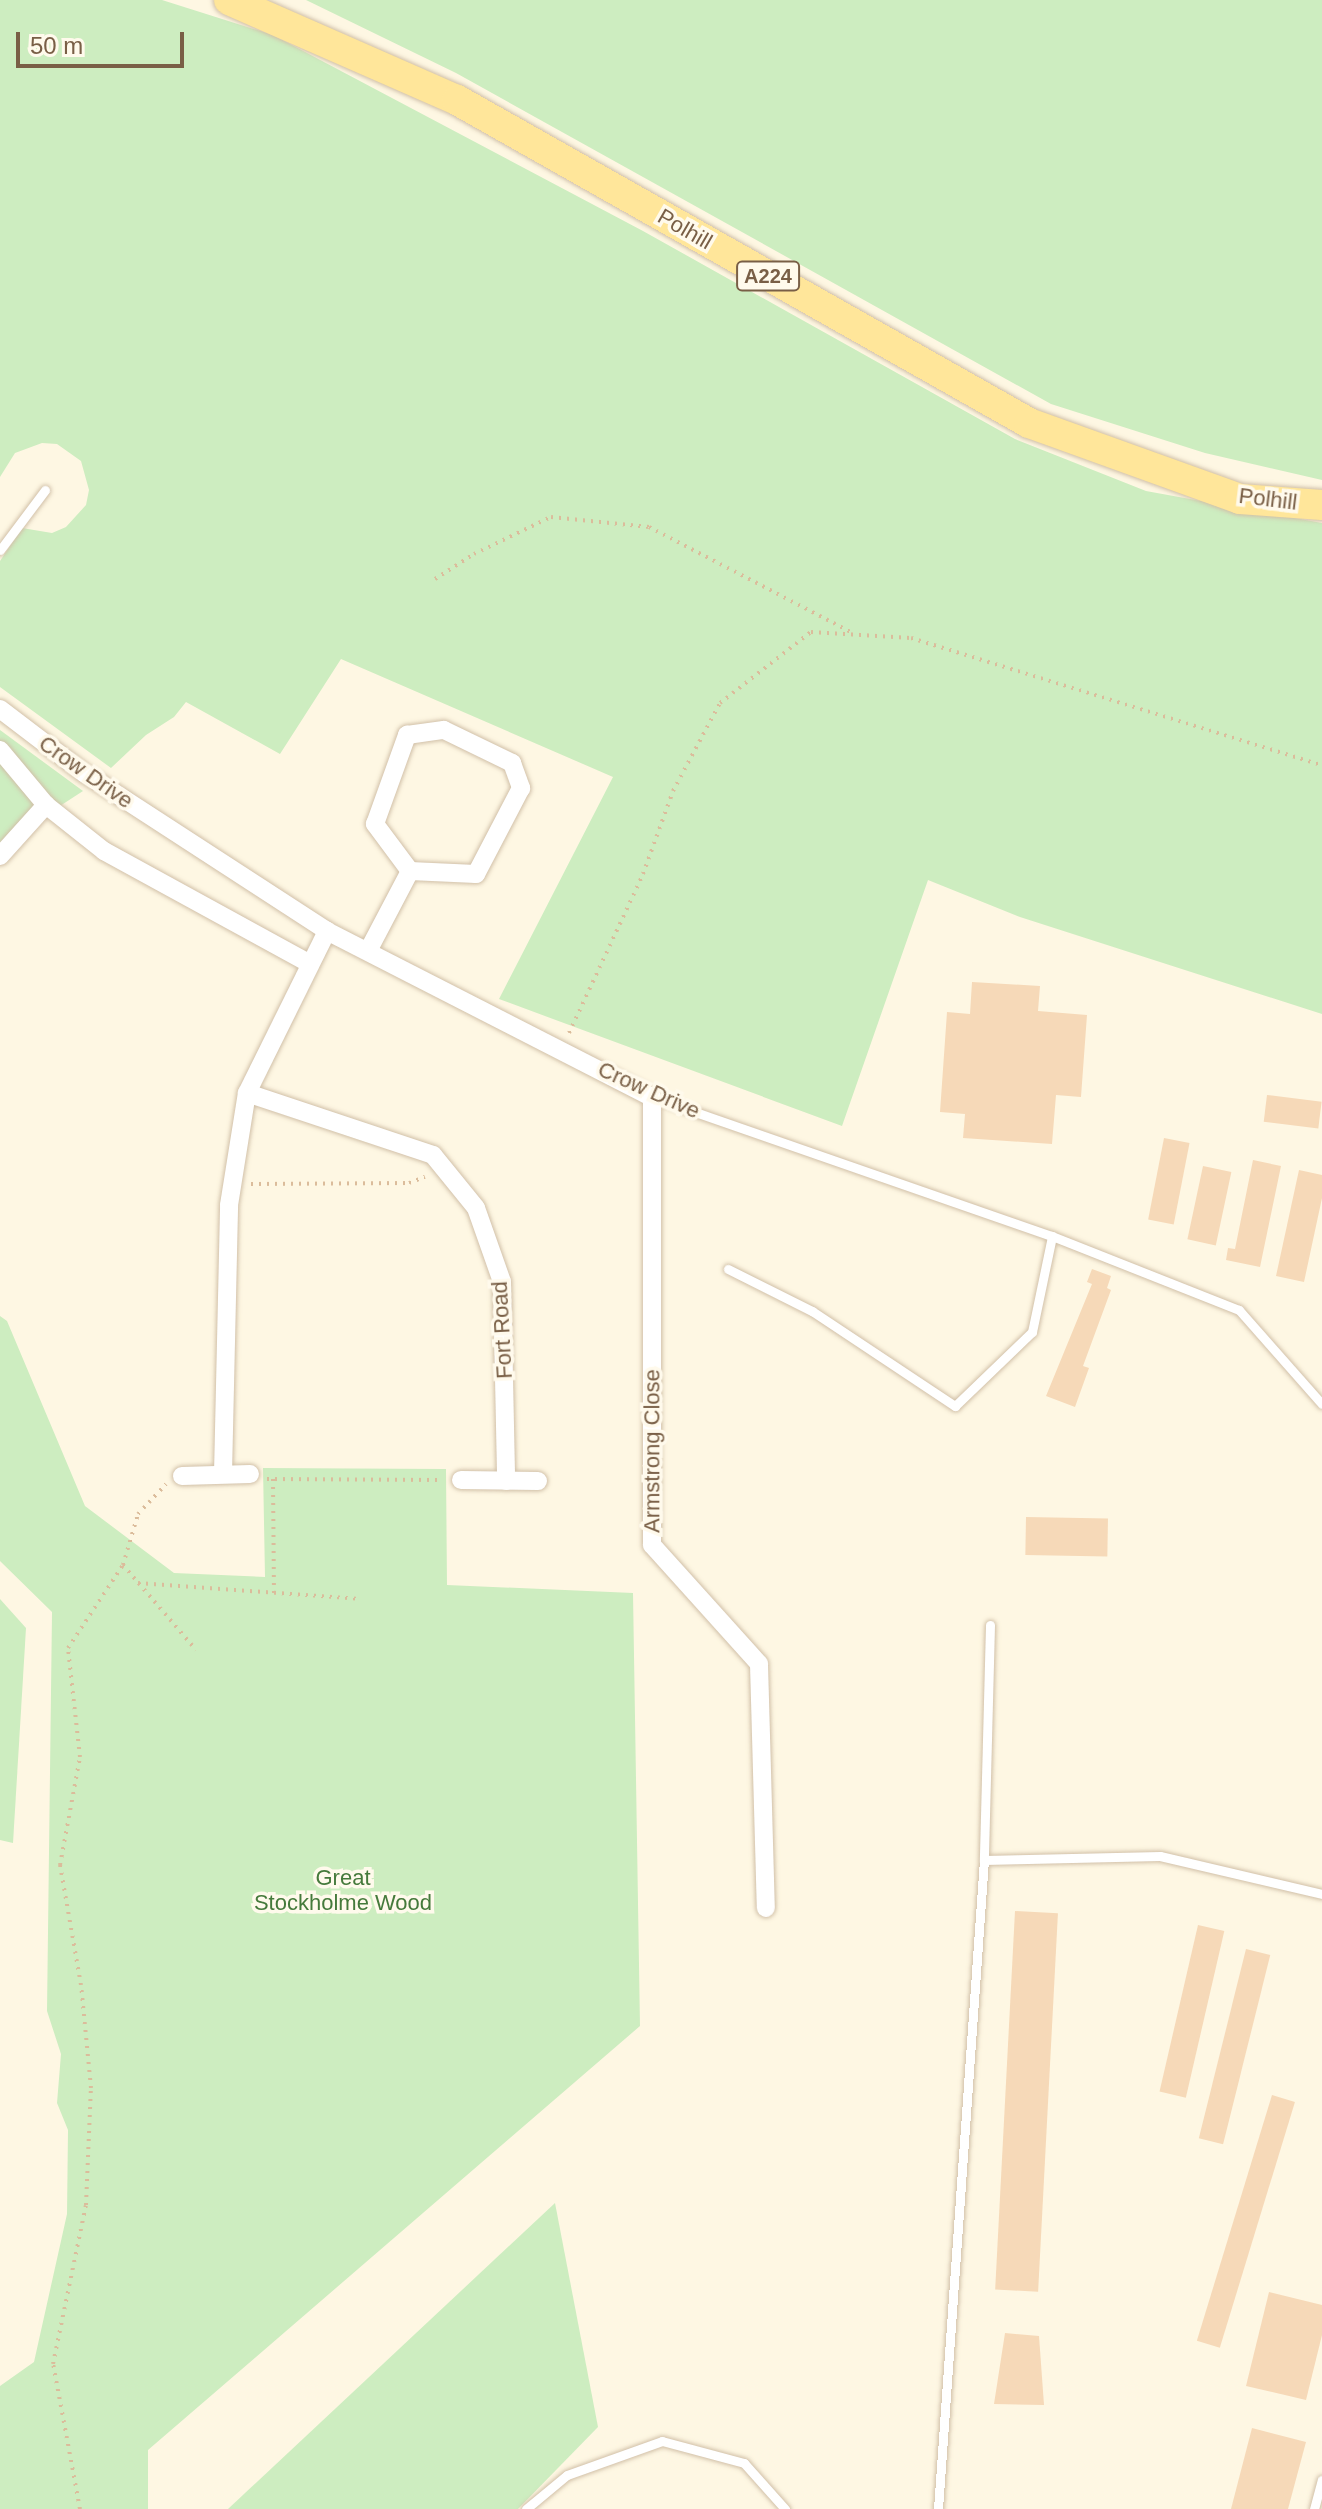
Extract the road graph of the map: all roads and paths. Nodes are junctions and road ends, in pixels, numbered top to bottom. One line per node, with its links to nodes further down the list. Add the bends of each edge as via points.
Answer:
1 (229, 0): 3 (main road, Polhill / A224, via 457,100 1029,423 1240,499)
2 (45, 490): 4 (lane)
3 (1322, 505)
4 (0, 550)
5 (435, 579): 6 (path, via 551,517 649,527)
6 (855, 634): 9 (path, via 911,638); 16 (path, via 811,632 720,703 673,791 643,874)
7 (0, 709): 13 (street, Crow Drive, via 84,773)
8 (0, 750): 10 (street)
9 (1322, 765)
10 (46, 805): 11 (street); 15 (street, via 104,851)
11 (0, 856)
12 (410, 871): 12 (street, via 476,874 521,788 512,763 444,730 407,735 375,824); 14 (street)
13 (327, 931): 14 (street, Crow Drive); 15 (street)
14 (368, 951): 16 (street, Crow Drive)
15 (310, 964): 17 (street)
16 (561, 1050): 18 (street, Crow Drive)
17 (247, 1093): 19 (street, Fort Road, via 433,1155); 20 (street)
18 (652, 1097): 21 (lane, Crow Drive); 39 (street, Armstrong Close, via 652,1545 759,1664)
19 (445, 1170): 20 (path, via 409,1183); 29 (street, Fort Road, via 476,1208 502,1282)
20 (233, 1184): 24 (street)
21 (1052, 1236): 22 (lane, via 1032,1332 955,1406 812,1311); 23 (lane, Crow Drive, via 1239,1310)
22 (728, 1269)
23 (1322, 1404)
24 (223, 1474): 25 (street); 26 (street)
25 (250, 1474): 27 (path)
26 (182, 1476): 31 (path, via 172,1478 138,1514)
27 (273, 1479): 28 (path); 33 (path)
28 (461, 1480): 29 (street)
29 (506, 1481): 30 (street)
30 (538, 1481)
31 (123, 1565): 32 (path); 41 (path, via 68,1648 80,1757 60,1865 81,1985 91,2088 86,2205 53,2364)
32 (138, 1583): 33 (path); 36 (path)
33 (274, 1593): 34 (path)
34 (359, 1599)
35 (990, 1625): 37 (lane)
36 (196, 1650)
37 (984, 1860): 38 (lane, via 1160,1856); 44 (lane)
38 (1322, 1894)
39 (766, 1908)
40 (1322, 2480): 45 (lane)
41 (80, 2509)
42 (526, 2509): 43 (lane, via 567,2475 662,2441 744,2463)
43 (785, 2509)
44 (937, 2509)
45 (1314, 2509)

